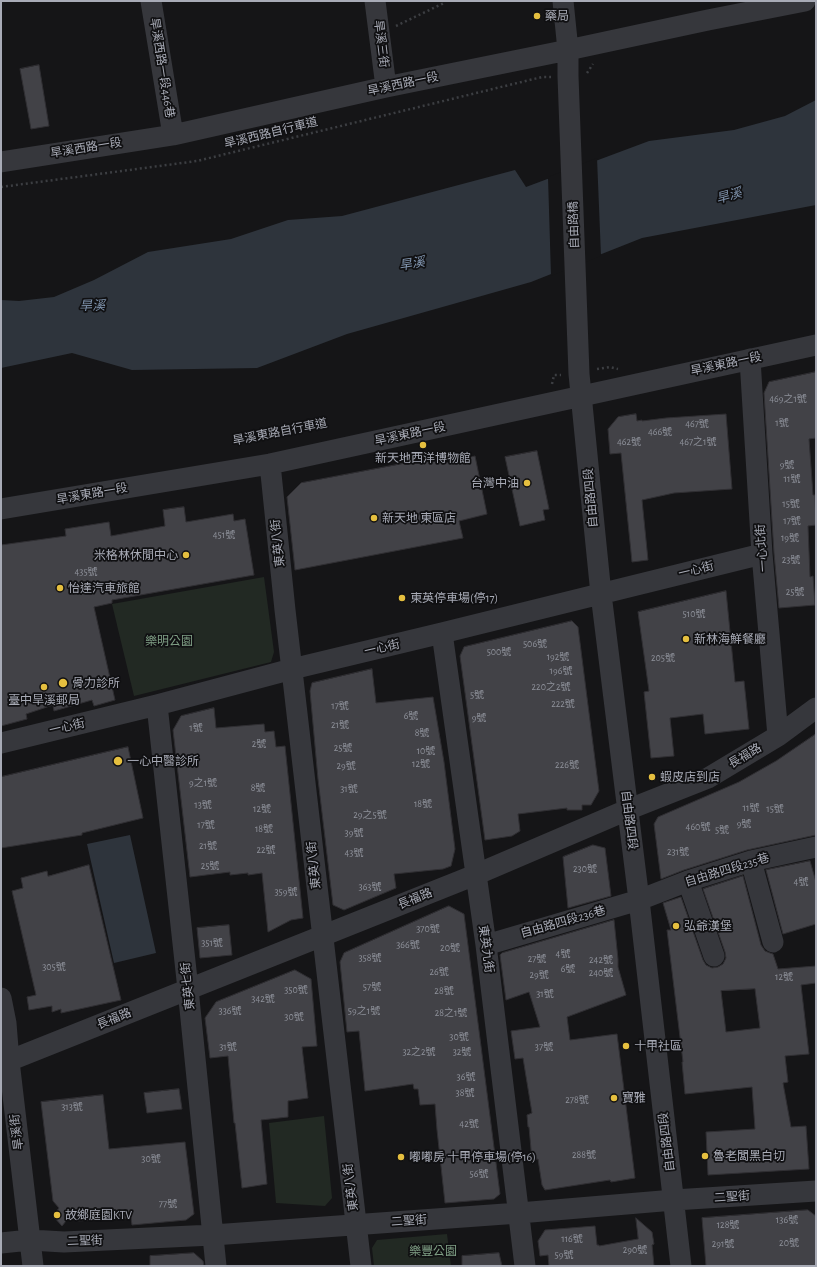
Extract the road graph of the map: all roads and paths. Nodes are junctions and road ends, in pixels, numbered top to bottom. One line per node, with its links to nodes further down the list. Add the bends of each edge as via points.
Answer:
1 (151, 1): 10 (street, 旱溪西路一段446巷)
2 (375, 1): 6 (street, 旱溪三街)
3 (563, 1): 7 (street)
4 (804, 1): 7 (street, 旱溪西路一段)
5 (444, 3): 6 (path)
6 (379, 34): 9 (street, 旱溪三街)
7 (568, 50): 9 (street, 旱溪西路一段); 15 (street, 自由路橋)
8 (542, 77): 12 (path, 旱溪西路自行車道, via 197,161)
9 (386, 87): 10 (street, 旱溪西路一段)
10 (173, 135): 11 (street, 旱溪西路一段)
11 (1, 162)
12 (1, 187)
13 (816, 345): 14 (street, 旱溪東路一段)
14 (750, 359): 18 (street, 旱溪東路一段); 21 (street, 一心北街)
15 (579, 374): 18 (street, 自由路四段)
16 (554, 375): 17 (path)
17 (551, 386)
18 (582, 396): 19 (street, 旱溪東路一段); 22 (street, 自由路四段)
19 (270, 464): 20 (street, 旱溪東路一段); 24 (street, 東英八街)
20 (1, 509)
21 (762, 554): 22 (street, 一心街); 27 (street, 一心北街)
22 (601, 594): 23 (street, 一心街); 29 (street, 自由路四段)
23 (442, 633): 24 (street, 一心街); 32 (street, 東英九街)
24 (292, 669): 25 (street, 一心街); 35 (street, 東英八街)
25 (157, 705): 28 (street, 一心街); 39 (street, 東英七街)
26 (816, 708): 27 (street, 長福路)
27 (778, 736): 29 (street, 長福路, via 708,778)
28 (1, 743)
29 (627, 810): 32 (street, 長福路); 34 (street, 自由路四段)
30 (816, 847): 31 (street, 自由路四段235巷)
31 (751, 861): 33 (street, 自由路四段235巷); 36 (street)
32 (475, 875): 35 (street, 長福路); 37 (street, 東英九街)
33 (688, 881): 34 (street, 自由路四段235巷); 38 (street)
34 (639, 900): 37 (street, 自由路四段236巷); 43 (street, 自由路四段)
35 (322, 935): 39 (street, 長福路); 45 (street, 東英八街)
36 (773, 942)
37 (486, 945): 44 (street, 東英九街)
38 (714, 956)
39 (188, 989): 41 (street, 長福路); 46 (street, 東英七街)
40 (1, 998): 41 (street, 旱溪街, via 6,1023)
41 (5, 1062): 47 (street, 旱溪街)
42 (816, 1191): 43 (street, 二聖街)
43 (674, 1200): 44 (street, 二聖街); 53 (street, 自由路四段)
44 (519, 1213): 45 (street, 二聖街); 52 (street, 東英九街)
45 (356, 1224): 46 (street, 二聖街); 51 (street, 東英八街)
46 (213, 1235): 47 (street, 二聖街, via 64,1242); 50 (street, 東英七街)
47 (30, 1240): 48 (street, 二聖街); 49 (street, 旱溪街)
48 (1, 1243)
49 (33, 1266)
50 (216, 1266)
51 (361, 1266)
52 (525, 1266)
53 (681, 1266)

